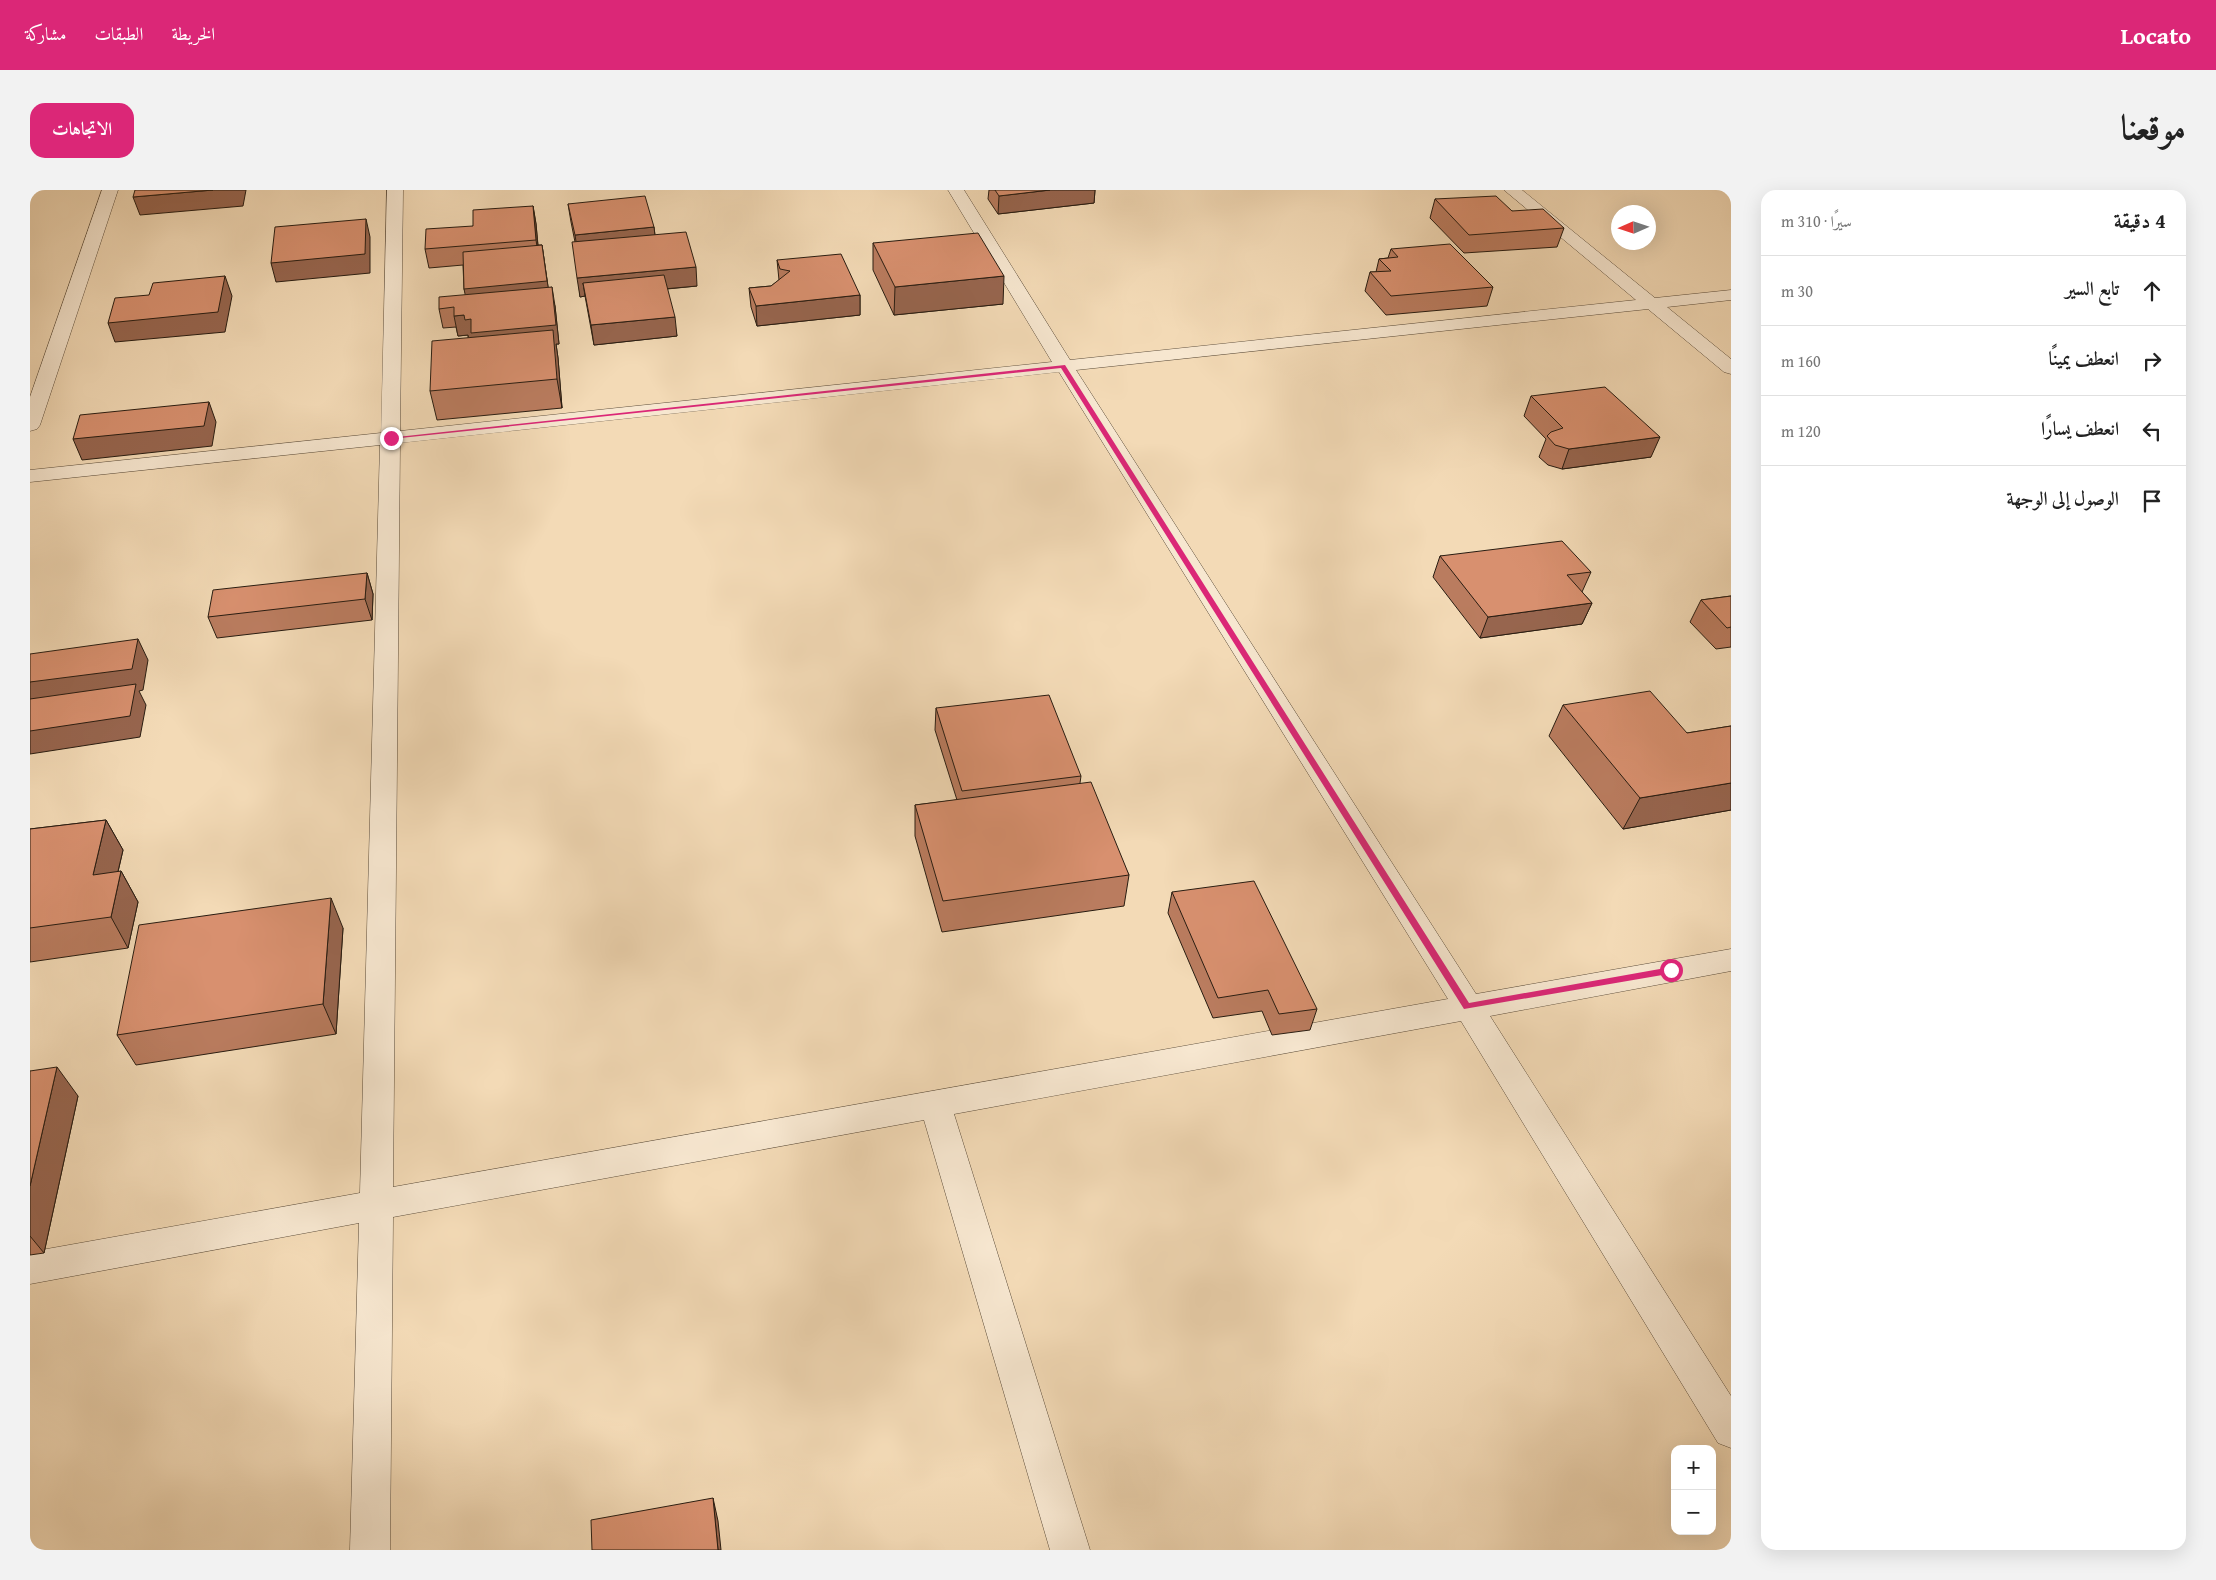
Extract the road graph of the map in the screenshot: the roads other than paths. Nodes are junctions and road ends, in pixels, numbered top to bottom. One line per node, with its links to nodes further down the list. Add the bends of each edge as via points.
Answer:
1 (110, 190): 9 (street)
2 (395, 190): 10 (street)
3 (956, 190): 7 (street)
4 (1512, 190): 6 (street)
5 (1731, 295): 6 (street)
6 (1652, 303): 7 (street); 8 (street)
7 (1063, 366): 10 (street); 13 (street)
8 (1731, 368)
9 (30, 425)
10 (391, 438): 11 (street); 15 (street)
11 (30, 476)
12 (1731, 960): 13 (street)
13 (1467, 1007): 14 (street); 17 (street)
14 (935, 1104): 15 (street); 19 (street)
15 (376, 1205): 16 (street); 18 (street)
16 (30, 1268)
17 (1731, 1430)
18 (370, 1550)
19 (1070, 1550)

